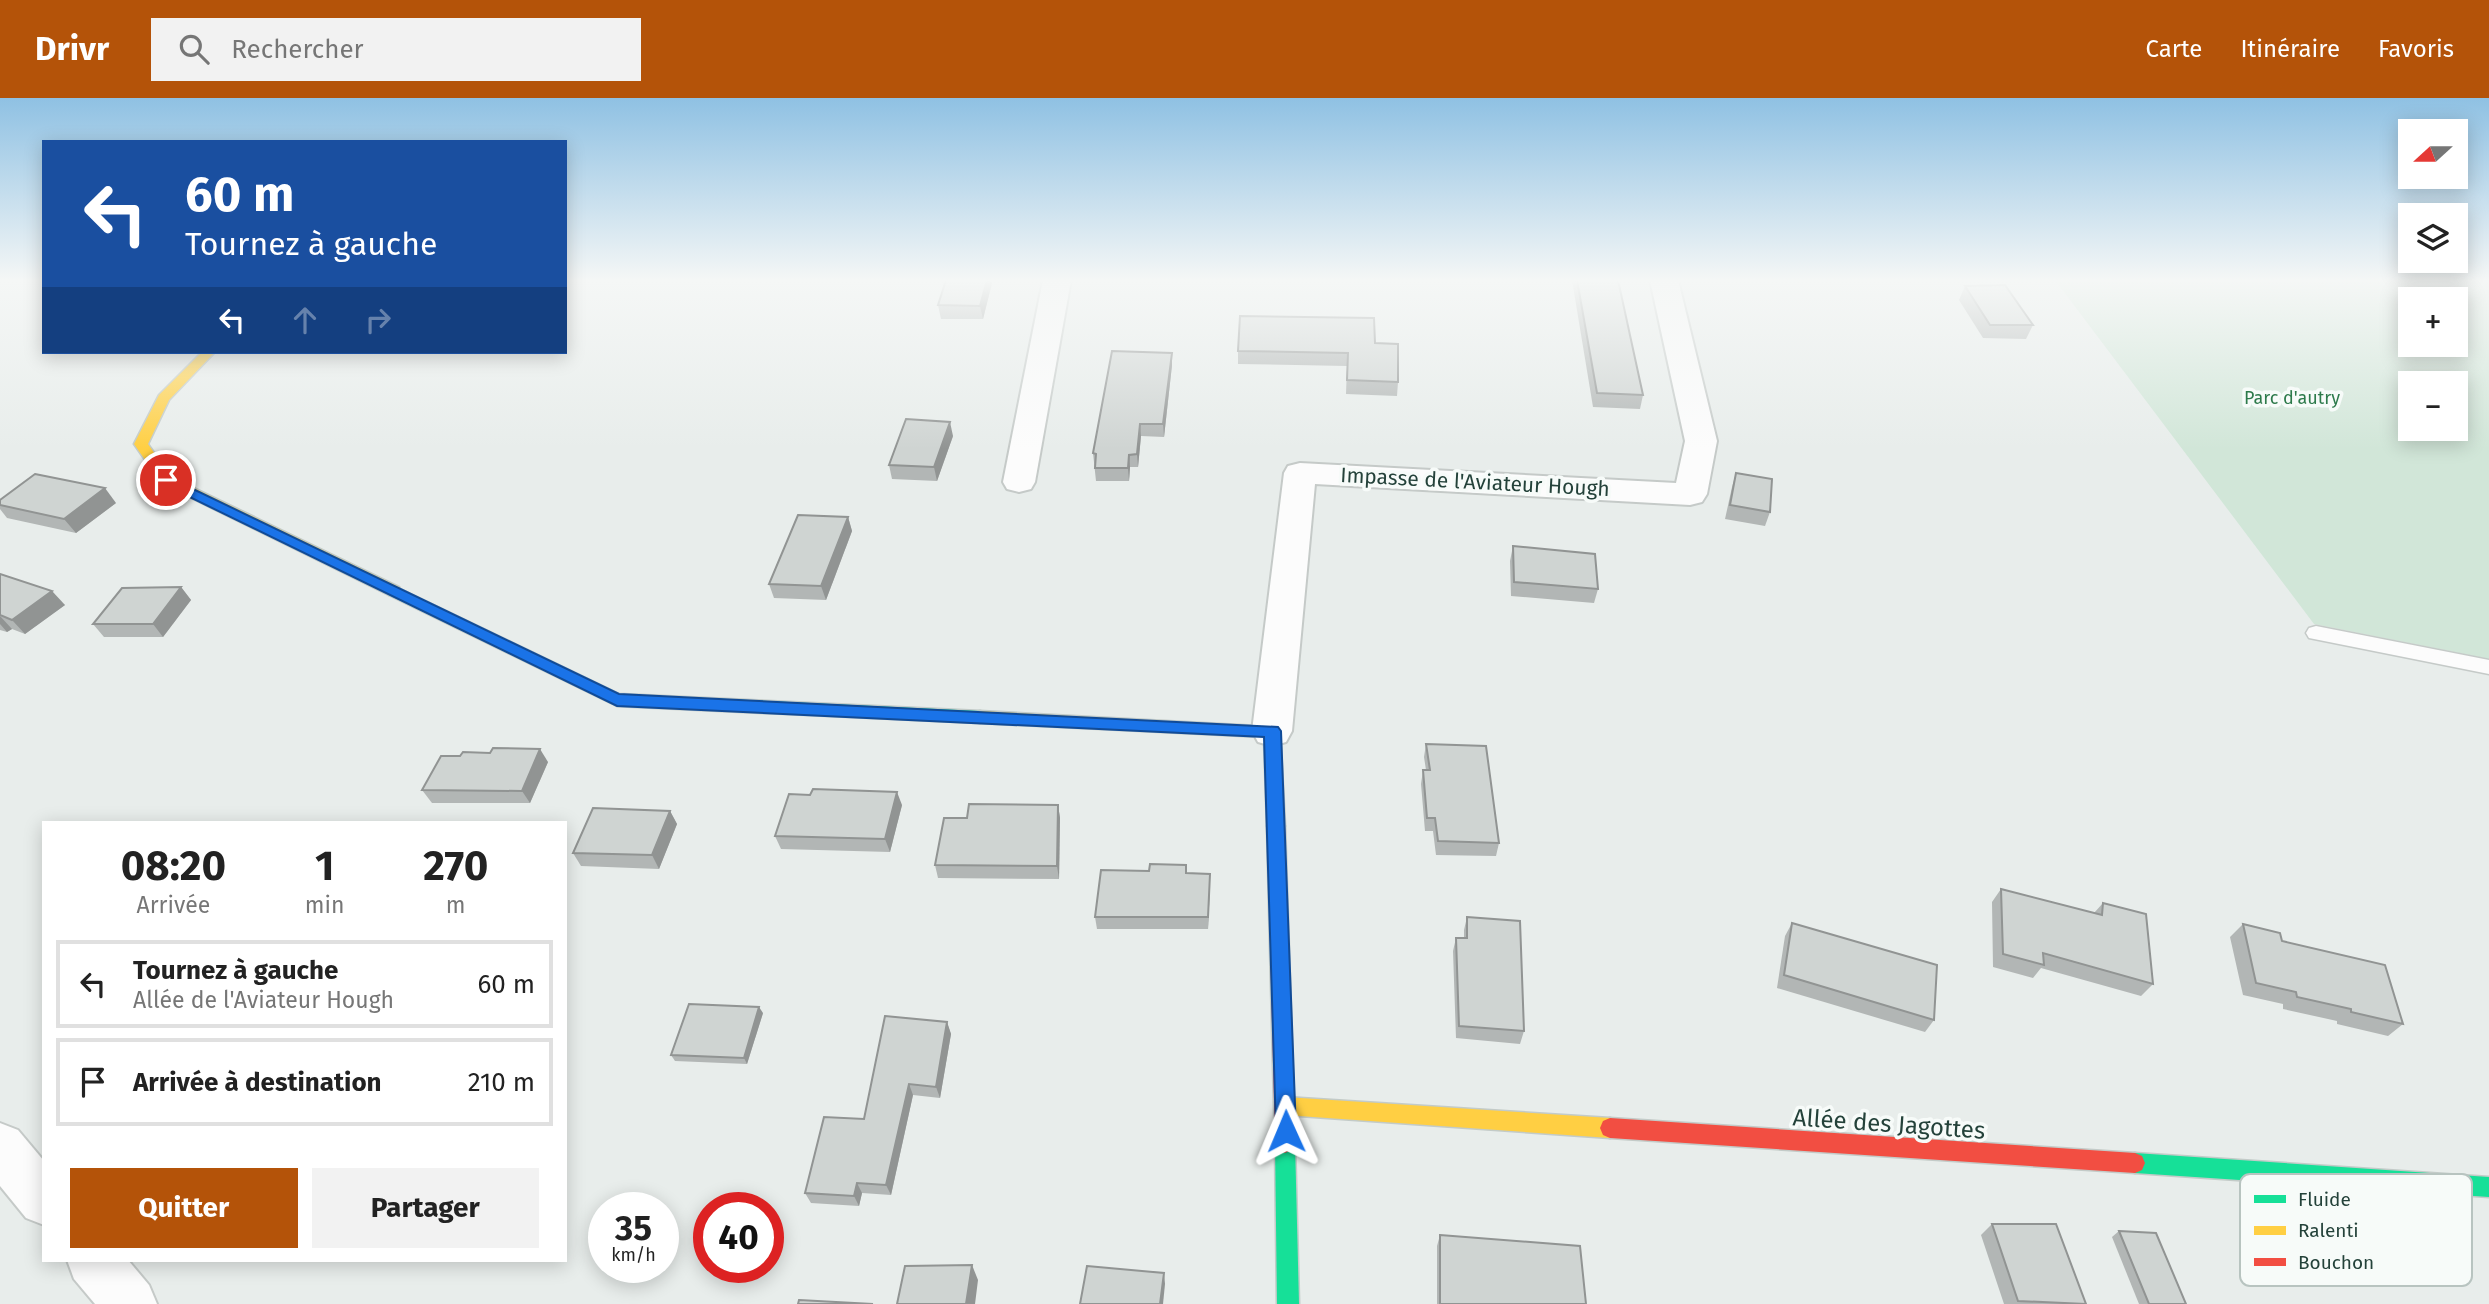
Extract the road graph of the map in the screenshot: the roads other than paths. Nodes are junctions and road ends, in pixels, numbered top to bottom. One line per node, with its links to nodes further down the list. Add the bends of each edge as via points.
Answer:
1 (1046, 336): 4 (street)
2 (1677, 336): 7 (street, Impasse de l'Aviateur Hough, via 1701,441 1690,494 1300,473)
3 (207, 354): 7 (street, via 163,398 141,444 166,480 617,700)
4 (1019, 482)
5 (2316, 633): 6 (lane)
6 (2489, 667)
7 (1272, 731): 8 (street)
8 (1285, 1107): 10 (street, Allée des Jagottes); 14 (street)
9 (0, 1147): 11 (street)
10 (2293, 1174)
11 (42, 1198)
12 (95, 1262): 13 (street)
13 (130, 1304)
14 (1288, 1304)

